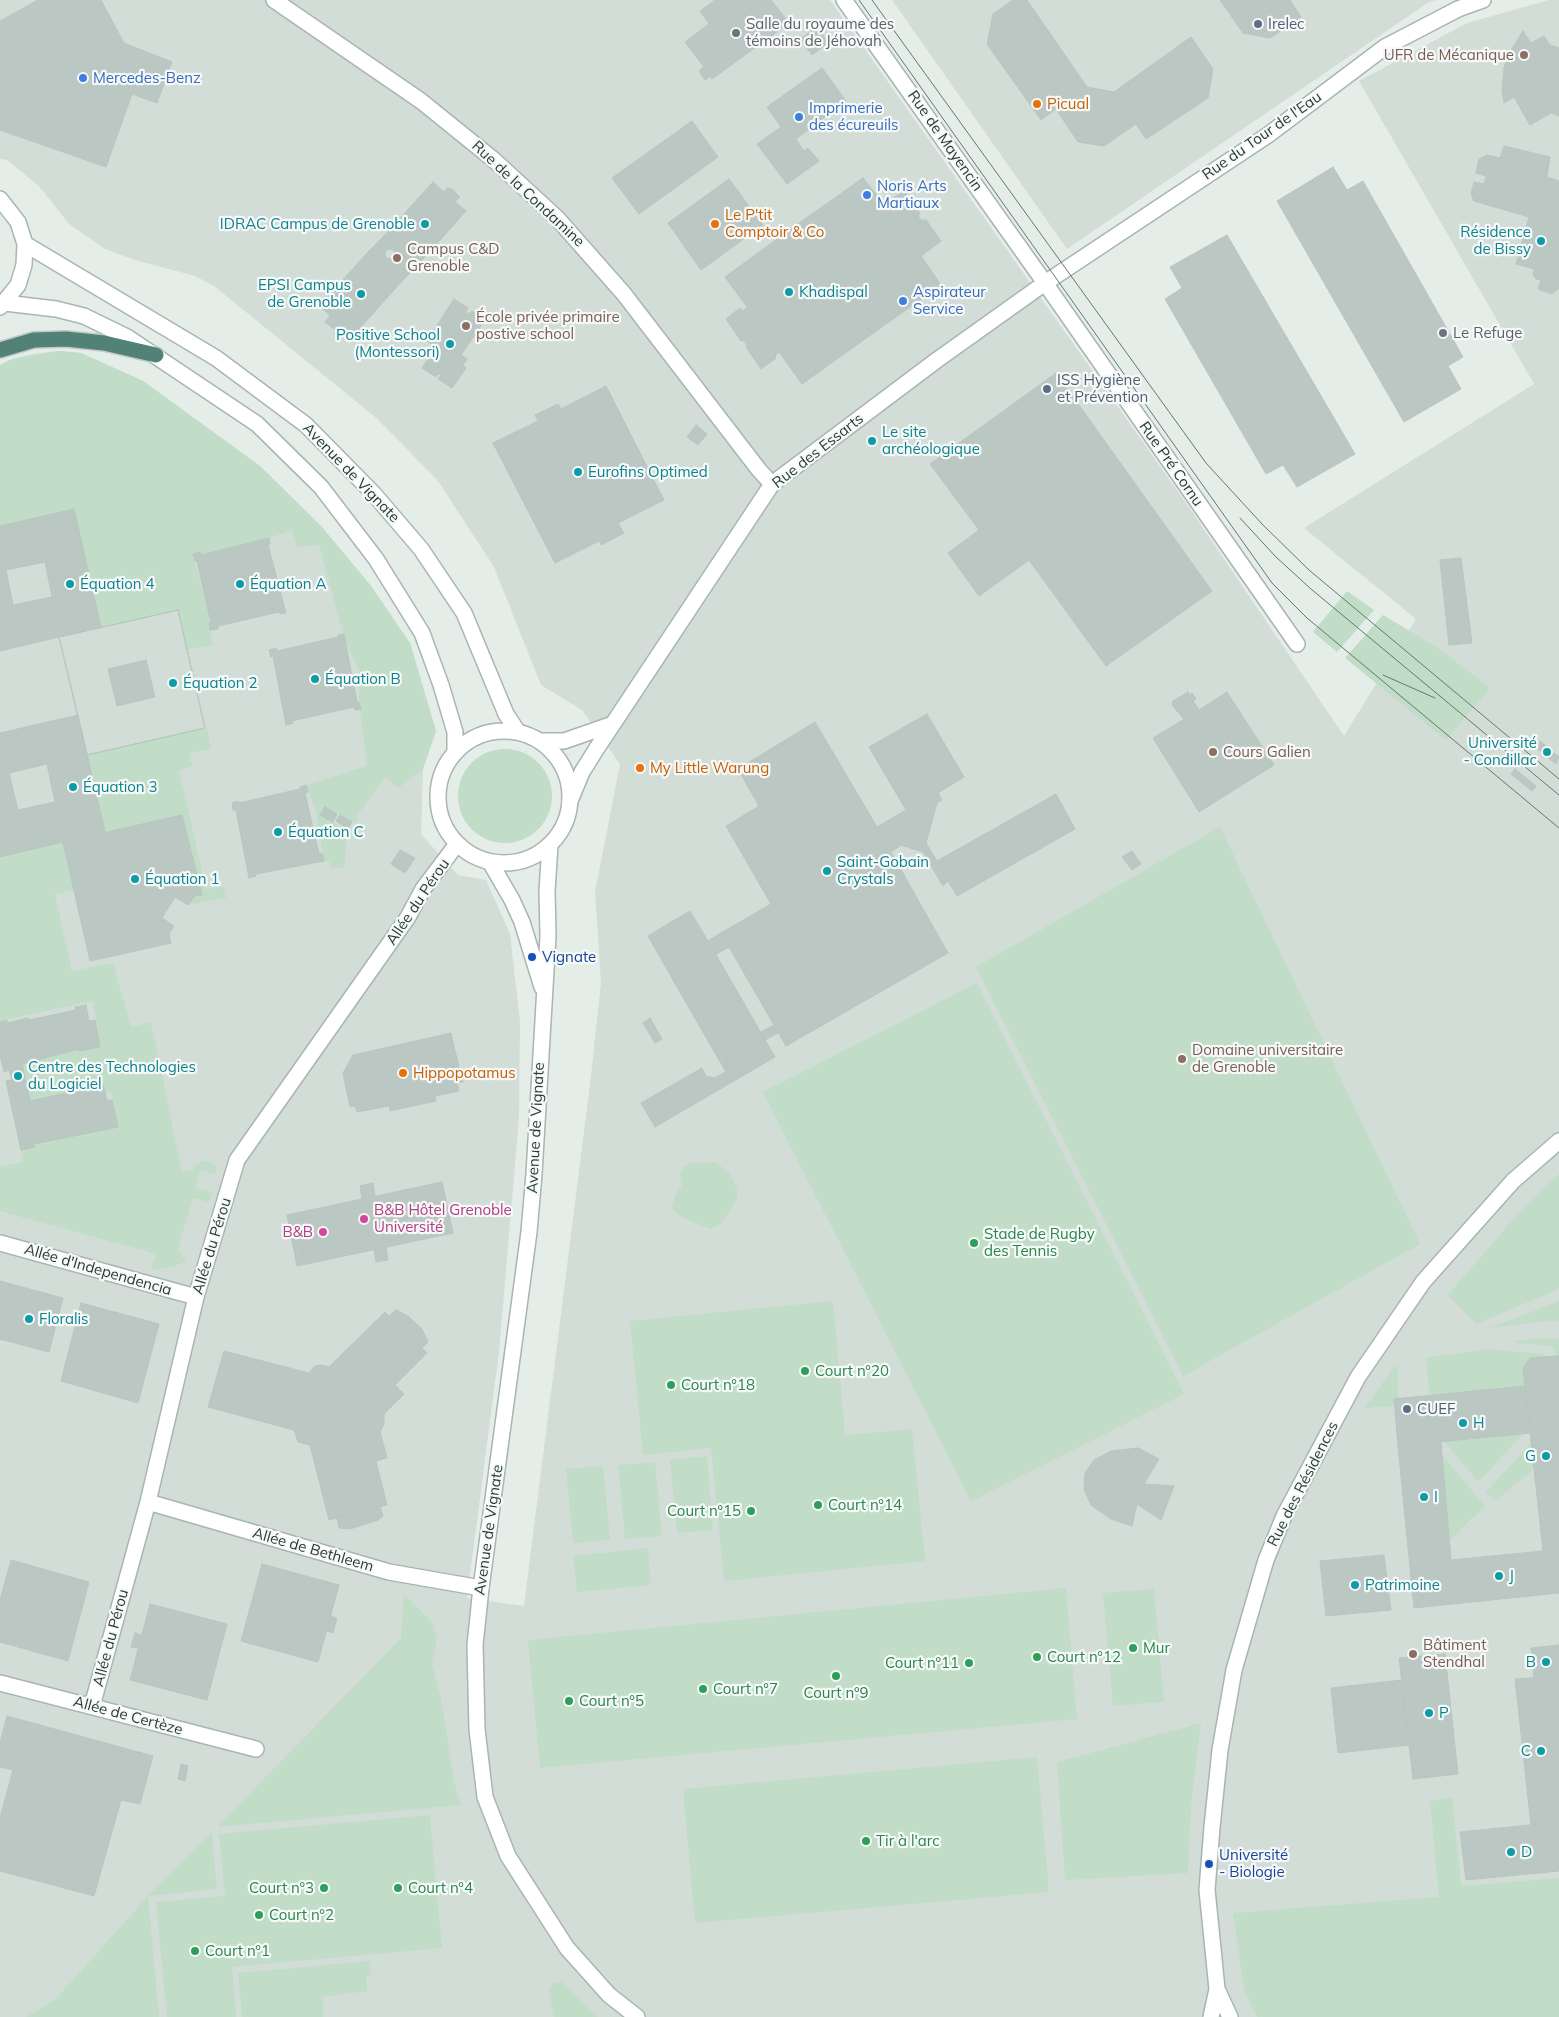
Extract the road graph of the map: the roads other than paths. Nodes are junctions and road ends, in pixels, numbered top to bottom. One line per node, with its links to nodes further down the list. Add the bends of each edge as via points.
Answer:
1 (274, 0): 10 (street, Rue de la Condamine, via 428,107 494,160 557,218 624,294)
2 (844, 0): 6 (street, Rue de Mayencin)
3 (1483, 0): 6 (street, Rue du Tour de l'Eau, via 1385,46 1268,135)
4 (0, 200): 5 (street, via 18,222)
5 (25, 244): 7 (street, via 24,265 18,285); 13 (street, Avenue de Vignate, via 216,358 306,425 373,492 422,549 464,613 506,714)
6 (1045, 283): 10 (street, Rue des Essarts); 11 (street, Rue Pré Cornu)
7 (3, 305): 9 (street, Avenue de Vignate, via 56,309 84,316)
8 (0, 350): 9 (highway, via 34,340 66,339 104,343)
9 (156, 355): 15 (street, Avenue de Vignate, via 257,424 322,487 365,545 422,633 452,722)
10 (772, 484): 12 (street, Rue des Essarts)
11 (1297, 644)
12 (613, 724): 14 (street, via 564,741); 16 (street, Rue des Essarts, via 582,772)
13 (518, 732): 14 (street); 15 (street, via 501,730 484,734 468,740)
14 (540, 741): 16 (street, via 563,767 569,783)
15 (455, 751): 17 (street, via 442,773 438,798 443,823)
16 (570, 801): 18 (street, via 567,817)
17 (457, 844): 19 (street); 23 (street, Allée du Pérou, via 237,1160)
18 (550, 844): 19 (street, via 522,860); 20 (street, Avenue de Vignate)
19 (490, 862): 20 (street, Avenue de Vignate, via 522,922)
20 (544, 994): 25 (street, Avenue de Vignate, via 529,1232)
21 (1559, 1141): 29 (street, Rue des Résidences, via 1513,1181 1423,1282 1358,1377 1284,1516 1266,1560 1234,1670 1219,1759 1208,1890)
22 (0, 1243): 23 (street, Allée d'Independencia)
23 (196, 1297): 24 (street, Allée du Pérou)
24 (148, 1502): 25 (street, Allée de Bethleem, via 389,1572); 27 (street, Allée du Pérou)
25 (481, 1588): 30 (street, Avenue de Vignate, via 475,1645 477,1729 485,1797 508,1856 567,1948 609,1995)
26 (0, 1683): 27 (street, Allée de Certèze)
27 (92, 1706): 28 (street, Allée de Certèze)
28 (256, 1749)
29 (1217, 1989): 31 (street, Rue des Résidences); 32 (street, Rue des Résidences)
30 (637, 2017)
31 (1211, 2017)
32 (1230, 2017)

